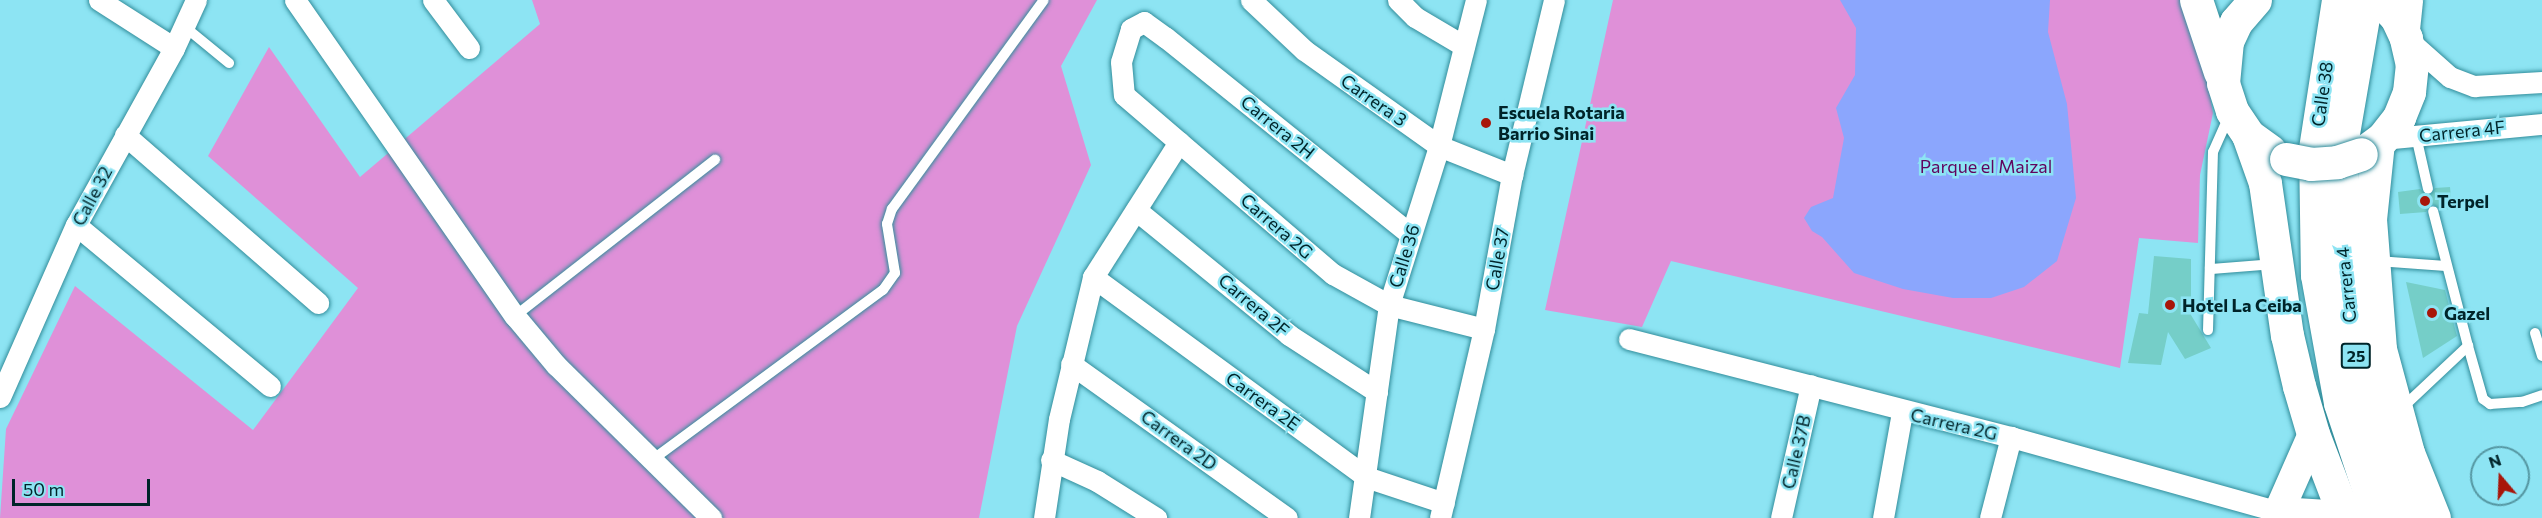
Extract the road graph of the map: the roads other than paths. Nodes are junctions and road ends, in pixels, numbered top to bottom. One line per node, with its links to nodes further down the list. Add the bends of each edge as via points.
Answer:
1 (99, 0): 19 (street)
2 (196, 0): 17 (street, Calle 32)
3 (295, 0): 45 (street)
4 (433, 0): 20 (street)
5 (1044, 0): 63 (lane, via 892,209 887,224 895,273 883,290)
6 (1251, 0): 29 (street, Carrera 3, via 1304,50)
7 (1398, 0): 18 (street, via 1415,18)
8 (1476, 0): 18 (street, Calle 36)
9 (1554, 0): 31 (street, Calle 37)
10 (2196, 0): 23 (main road)
11 (2255, 0): 23 (main road, via 2236,22 2227,41)
12 (2338, 0): 32 (main road, Calle 38 / 25, via 2319,108)
13 (2366, 0): 32 (main road, Calle 38 / 25)
14 (2380, 0): 16 (main road)
15 (1144, 22): 27 (street, Carrera 2G, via 1131,29 1121,62 1124,95); 37 (street, Carrera 2H)
16 (2405, 23): 22 (street, via 2425,58 2450,77 2474,86); 28 (main road, via 2412,65 2409,92 2399,117)
17 (185, 27): 19 (street, Calle 32); 21 (lane)
18 (1464, 46): 29 (street, Calle 36)
19 (174, 48): 25 (street, Calle 32)
20 (469, 48)
21 (229, 63)
22 (2542, 82)
23 (2235, 110): 28 (main road, bridge, via 2286,159 2320,164); 39 (main road, via 2265,183); 41 (lane, via 2223,123 2213,152)
24 (2542, 124): 26 (street, Carrera 4F)
25 (125, 135): 36 (street, Calle 32); 43 (street)
26 (2416, 136): 28 (street, Carrera 4F); 33 (lane)
27 (1179, 142): 34 (street); 44 (street, Carrera 2G, via 1333,274)
28 (2374, 145): 38 (main road)
29 (1439, 146): 31 (street, Carrera 3); 37 (street, Calle 36)
30 (715, 160): 45 (lane)
31 (1512, 175): 46 (street, Calle 37)
32 (2326, 188): 76 (main road, Carrera 4 / 25, via 2317,275 2329,353 2353,449); 77 (main road, Carrera 4 / 25, via 2356,358 2384,457)
33 (2428, 189)
34 (1136, 210): 42 (street); 55 (street, Carrera 2F, via 1288,335)
35 (2433, 211): 40 (lane)
36 (76, 225): 54 (street); 56 (street, Calle 32)
37 (1410, 234): 44 (street, Calle 36)
38 (2371, 260): 40 (lane); 59 (main road, via 2380,349)
39 (2279, 263): 41 (lane); 60 (main road, via 2287,334)
40 (2446, 266): 50 (lane)
41 (2210, 268): 47 (lane)
42 (1093, 277): 52 (street); 64 (street, Carrera 2E)
43 (318, 303)
44 (1389, 305): 46 (street, Carrera 2G); 55 (street, Calle 36)
45 (514, 316): 63 (street, via 556,365)
46 (1484, 328): 65 (street, Calle 37)
47 (2208, 330)
48 (2535, 333): 51 (lane)
49 (1629, 339): 53 (street, Carrera 2G)
50 (2468, 346): 57 (lane, via 2483,399 2490,404 2522,402); 59 (lane)
51 (2542, 356)
52 (1071, 363): 62 (street); 71 (street, Carrera 2D)
53 (1811, 385): 58 (street, Carrera 2G); 73 (street, Calle 37B)
54 (270, 386)
55 (1377, 392): 64 (street, Calle 36)
56 (1, 393)
57 (2542, 395)
58 (1902, 412): 61 (street, Carrera 2G); 74 (street)
59 (2396, 415): 78 (main road)
60 (2313, 434): 66 (street); 67 (main road)
61 (2011, 437): 66 (street, Carrera 2G); 75 (street)
62 (1051, 459): 69 (street); 70 (street, via 1097,481)
63 (652, 460): 68 (street)
64 (1366, 477): 65 (street, Carrera 2E); 72 (street, Calle 36)
65 (1442, 510)
66 (2277, 515): 67 (street)
67 (2344, 517)
68 (711, 518)
69 (1044, 518)
70 (1156, 518)
71 (1287, 518)
72 (1359, 518)
73 (1781, 518)
74 (1883, 518)
75 (1990, 518)
76 (2378, 518)
77 (2408, 518)
78 (2434, 518)

